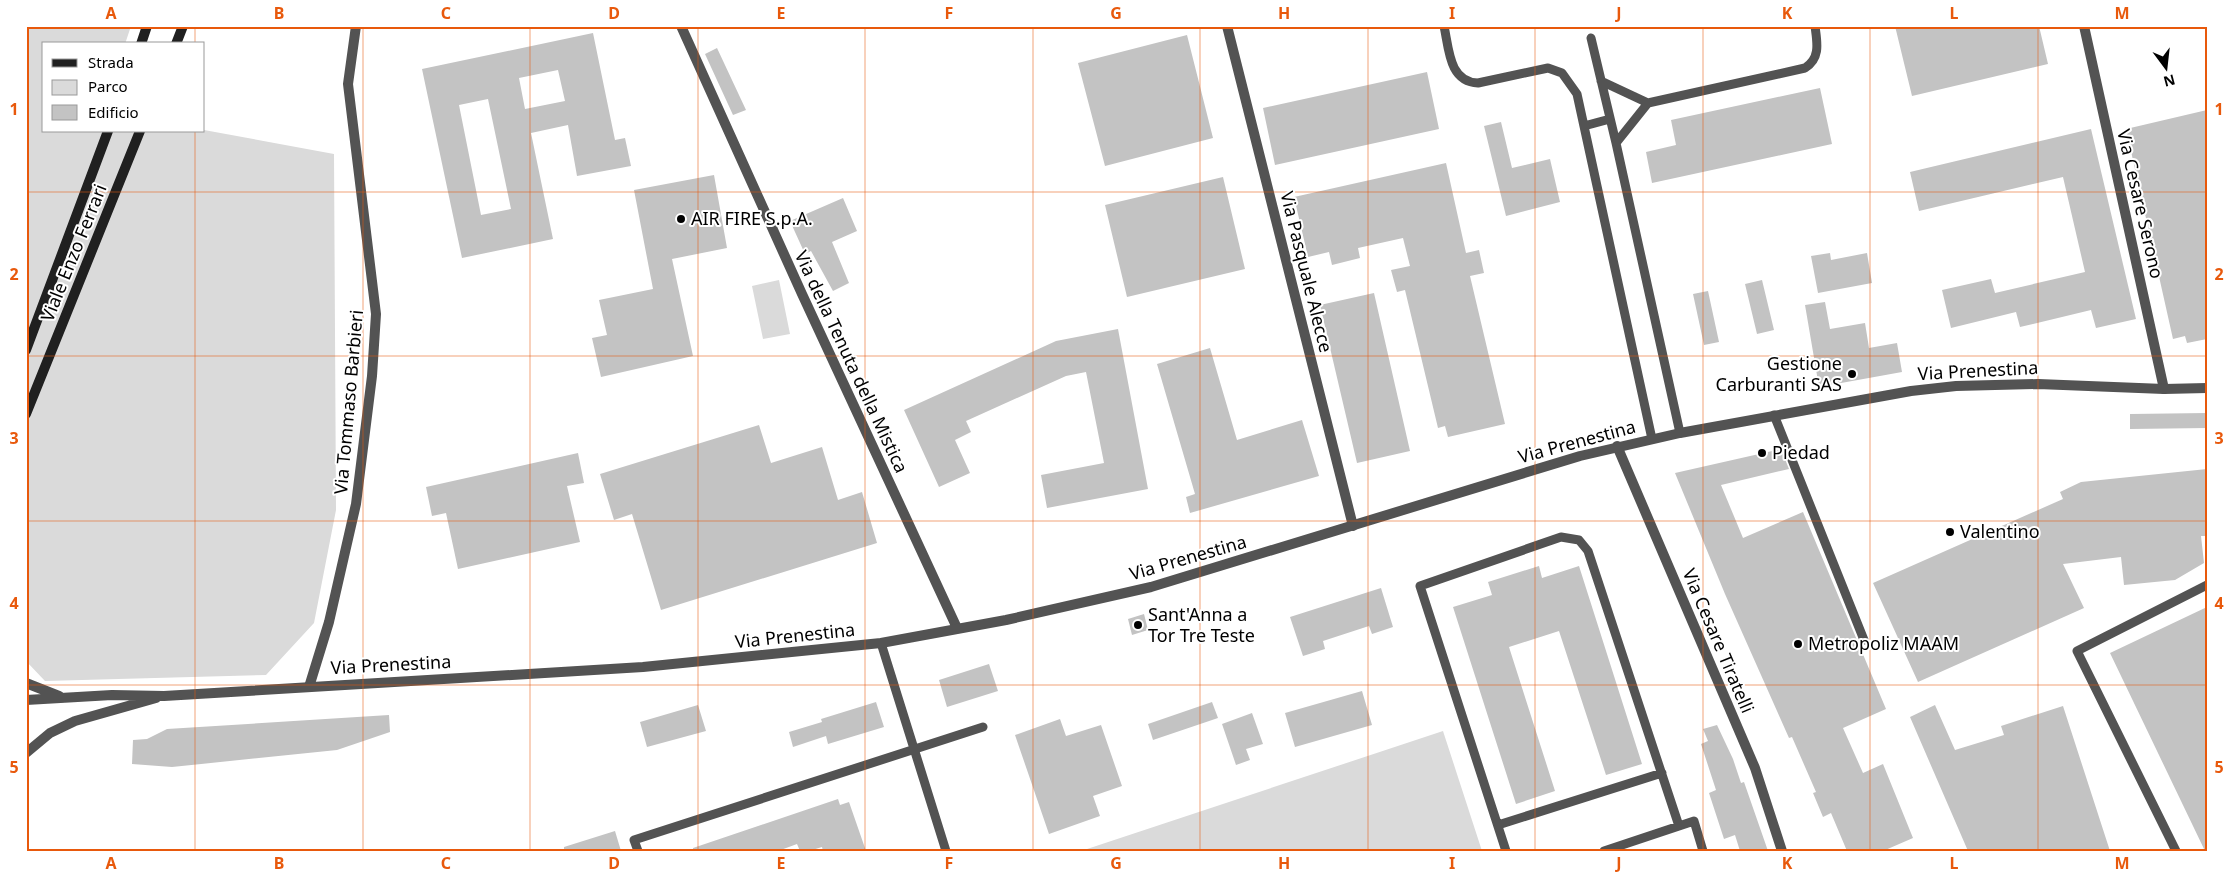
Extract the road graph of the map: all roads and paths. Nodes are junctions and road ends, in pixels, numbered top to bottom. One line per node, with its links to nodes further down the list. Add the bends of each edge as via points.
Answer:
1 (147, 26): 10 (main road)
2 (183, 26): 11 (main road)
3 (356, 26): 33 (street, Via Tommaso Barbieri, via 348,84 376,314 372,376 356,504 329,622)
4 (681, 26): 29 (street, Via della Tenuta della Mistica)
5 (1227, 26): 27 (street, Via Pasquale Alecce)
6 (1444, 26): 15 (lane, via 1453,68 1462,80 1478,83 1543,68 1554,69 1565,76 1576,94)
7 (1814, 26): 13 (lane, via 1817,53 1805,68)
8 (2084, 26): 21 (street, Via Cesare Serono)
9 (1591, 38): 12 (lane)
10 (141, 42)
11 (177, 42)
12 (1601, 81): 13 (lane); 14 (lane)
13 (1648, 103): 18 (lane)
14 (1610, 120): 15 (lane); 18 (lane)
15 (1584, 126): 25 (lane)
16 (108, 132): 19 (main road, Viale Enzo Ferrari)
17 (140, 132): 22 (main road, Viale Enzo Ferrari)
18 (1616, 142): 24 (lane)
19 (26, 350)
20 (2207, 388): 21 (street, Via Prenestina)
21 (2164, 389): 23 (street, Via Prenestina, via 1979,384 1911,391)
22 (26, 414)
23 (1774, 415): 24 (street, Via Prenestina); 30 (lane)
24 (1680, 433): 25 (street, Via Prenestina)
25 (1652, 439): 26 (street, Via Prenestina)
26 (1617, 446): 27 (street, Via Prenestina); 48 (street, Via Cesare Tiratelli, via 1755,768)
27 (1353, 526): 29 (street, Via Prenestina, via 1151,587)
28 (2207, 585): 49 (lane, via 2077,651)
29 (958, 628): 31 (street, Via Prenestina)
30 (1864, 640)
31 (881, 643): 33 (street, Via Prenestina, via 643,667); 38 (lane)
32 (26, 683): 35 (street)
33 (310, 687): 34 (street, Via Prenestina)
34 (164, 696): 35 (street, Via Prenestina, via 130,694); 39 (street, Via Prenestina, via 75,721 50,733)
35 (65, 698): 36 (street, Via Prenestina)
36 (26, 700)
37 (984, 727): 38 (lane)
38 (914, 749): 43 (lane, via 634,840); 44 (lane)
39 (26, 753)
40 (1662, 773): 41 (lane); 41 (lane, via 1588,551 1578,540 1561,537 1420,586); 42 (lane)
41 (1498, 825): 45 (lane)
42 (1679, 826): 46 (lane); 47 (lane, via 1694,821)
43 (638, 851)
44 (946, 851)
45 (1506, 851)
46 (1604, 851)
47 (1703, 851)
48 (1782, 851)
49 (2176, 851)

